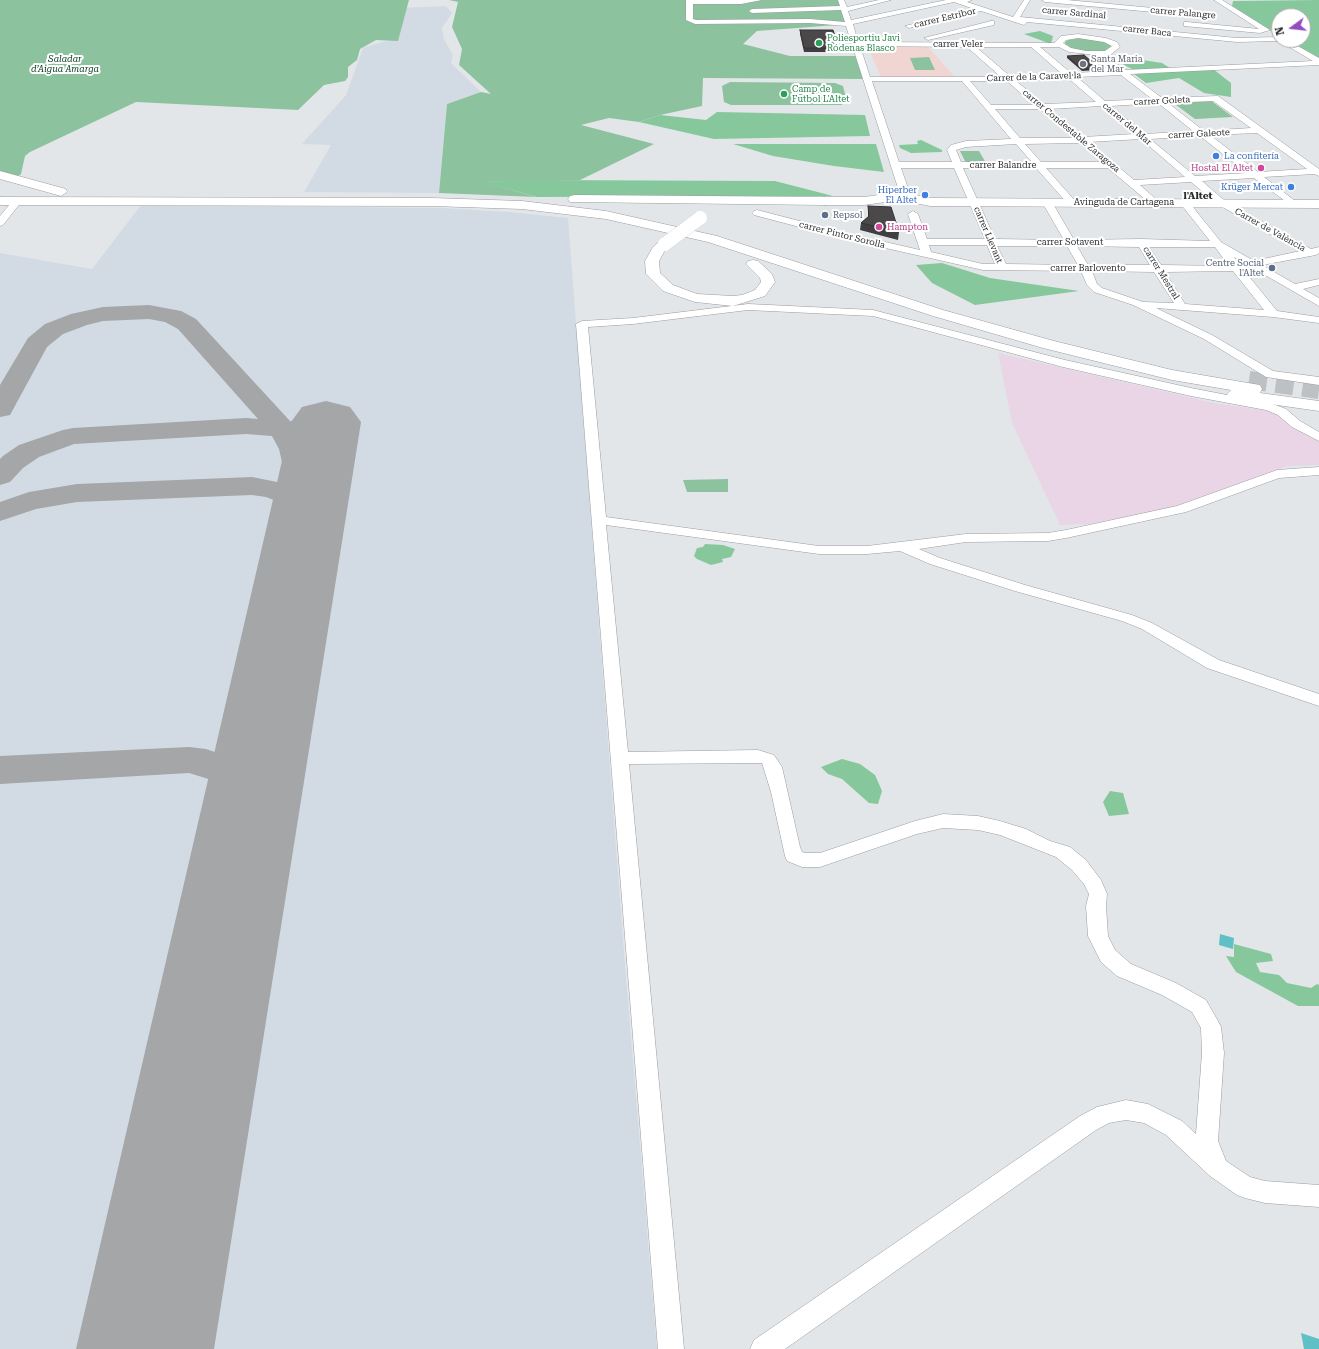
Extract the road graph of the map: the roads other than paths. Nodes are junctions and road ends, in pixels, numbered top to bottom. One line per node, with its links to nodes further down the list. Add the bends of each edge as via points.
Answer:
1 (759, 0): 7 (street)
2 (888, 0): 10 (street)
3 (954, 0): 4 (street); 12 (street); 24 (street)
4 (970, 0)
5 (1028, 0): 11 (street)
6 (1045, 0): 8 (street, carrer Palangre)
7 (690, 1): 14 (street)
8 (1105, 3): 17 (street, carrer Palangre); 21 (street)
9 (1216, 3): 20 (street)
10 (843, 6): 16 (street); 24 (street)
11 (1022, 8): 13 (street, carrer Sardinal); 19 (street)
12 (982, 9): 19 (street); 25 (street, carrer Estribor)
13 (1034, 9)
14 (690, 11): 15 (street); 24 (street, via 690,20 695,22 810,21)
15 (698, 11)
16 (746, 11)
17 (1212, 16)
18 (1228, 17): 20 (street, carrer Palangre)
19 (1016, 19): 21 (street, carrer Baca); 28 (street)
20 (1248, 19): 26 (street)
21 (1097, 21): 29 (street); 30 (street, carrer Baca, via 1237,40)
22 (991, 23): 32 (street, via 922,40)
23 (1178, 23): 26 (street)
24 (850, 24): 31 (street)
25 (909, 26)
26 (1269, 32)
27 (1010, 36): 33 (street)
28 (1068, 37): 29 (street); 35 (street, via 1060,40)
29 (1090, 37): 37 (street, via 1106,40 1116,46 1112,51)
30 (1271, 39)
31 (857, 44): 32 (street, carrer Veler); 41 (street)
32 (926, 44): 33 (street, carrer Veler)
33 (971, 45): 34 (street, carrer Veler); 43 (street, carrer Condestable Zaragoza)
34 (1032, 45): 35 (street, carrer Veler); 40 (street, carrer del Mar)
35 (1059, 45): 37 (street, via 1077,52)
36 (1295, 48): 38 (street)
37 (1100, 54): 39 (street)
38 (1319, 62): 39 (street, Carrer de la Caravel·la)
39 (1124, 73): 40 (street, Carrer de la Caravel·la); 44 (street)
40 (1070, 76): 43 (street, Carrer de la Caravel·la); 45 (street, carrer del Mar)
41 (868, 79): 42 (street, Carrer de la Caravel·la); 54 (street)
42 (964, 79): 43 (street, Carrer de la Caravel·la); 46 (street)
43 (1010, 79): 47 (street, carrer Condestable Zaragoza)
44 (1160, 101): 45 (street, carrer Goleta); 48 (street, carrer Goleta, via 1215,98); 49 (street)
45 (1103, 104): 47 (street, carrer Goleta); 50 (street, carrer del Mar)
46 (990, 107): 47 (street, carrer Goleta); 52 (street)
47 (1043, 107): 51 (street, carrer Condestable Zaragoza)
48 (1259, 130): 49 (street, carrer Galeote); 58 (street)
49 (1202, 133): 50 (street, carrer Galeote); 60 (street)
50 (1143, 137): 51 (street, carrer Galeote); 61 (street, carrer del Mar)
51 (1082, 140): 52 (street, carrer Galeote); 57 (street, carrer Condestable Zaragoza)
52 (1019, 141): 53 (street, carrer Galeote); 56 (street)
53 (954, 147): 55 (street, carrer Llevant, via 951,150)
54 (895, 165): 55 (street, carrer Balandre); 70 (street)
55 (959, 165): 56 (street, carrer Balandre); 71 (street, carrer Llevant)
56 (1040, 165): 57 (street, carrer Balandre); 73 (street)
57 (1111, 165): 62 (street, carrer Condestable Zaragoza)
58 (1318, 172): 60 (street)
59 (0, 175): 63 (highway, via 72,194)
60 (1254, 175): 61 (street); 77 (street)
61 (1194, 179): 62 (street); 76 (street, carrer del Mar)
62 (1132, 183): 74 (street, carrer Condestable Zaragoza)
63 (196, 197): 64 (highway); 66 (highway)
64 (62, 198): 65 (highway); 68 (highway)
65 (0, 199): 67 (highway)
66 (464, 199): 69 (highway); 79 (highway, via 575,207 688,227 1050,339 1252,385 1172,374 1049,345 938,313 712,239 641,222)
67 (18, 201): 68 (highway); 82 (street)
68 (165, 201): 79 (highway, via 425,201)
69 (819, 202): 70 (main road, Avinguda de Cartagena); 90 (highway, bridge, via 733,205 712,210 665,244 652,261 654,274 668,288 694,298 733,301 760,293 768,282 767,277)
70 (908, 202): 71 (main road, Avinguda de Cartagena); 87 (street)
71 (974, 202): 72 (main road, Avinguda de Cartagena); 83 (street, carrer Llevant)
72 (1047, 202): 73 (main road, Avinguda de Cartagena); 84 (street)
73 (1071, 202): 74 (main road, Avinguda de Cartagena)
74 (1155, 203): 75 (main road, Avinguda de Cartagena)
75 (1185, 203): 76 (main road, Avinguda de Cartagena); 86 (street)
76 (1222, 203): 77 (main road, Avinguda de Cartagena); 88 (street, Carrer de València)
77 (1292, 204): 78 (main road, Avinguda de Cartagena); 81 (main road)
78 (1319, 204)
79 (573, 211): 90 (highway, via 642,227)
80 (757, 213): 87 (street, carrer Pintor Sorolla, via 906,250)
81 (1319, 218)
82 (0, 222)
83 (991, 242): 84 (street, carrer Sotavent); 87 (street, carrer Sotavent); 93 (street, carrer Llevant)
84 (1070, 242): 85 (street, carrer Sotavent); 94 (street)
85 (1142, 242): 86 (street, carrer Sotavent); 95 (street, carrer Mestral)
86 (1218, 244): 91 (street); 92 (street)
87 (925, 248): 93 (street, carrer Barlovento, via 973,266)
88 (1314, 251): 89 (street, Carrer de València); 91 (street, carrer Barlovento)
89 (1319, 257)
90 (753, 264): 104 (highway, via 904,314 1068,360 1186,386)
91 (1250, 264): 92 (street, carrer Barlovento); 97 (street)
92 (1236, 267): 95 (street, carrer Barlovento); 101 (street)
93 (1002, 268): 94 (street, carrer Barlovento)
94 (1085, 268): 95 (street, carrer Barlovento); 98 (street, via 1092,285 1098,290)
95 (1158, 268): 99 (street, carrer Mestral)
96 (1319, 282): 97 (street)
97 (1292, 288): 100 (street)
98 (1137, 303): 101 (street); 103 (street, via 1208,337 1270,374)
99 (1180, 304)
100 (1319, 304)
101 (1273, 314): 102 (street)
102 (1319, 320)
103 (1319, 381)
104 (1319, 406)
105 (1319, 437): 107 (street, via 1296,424 1282,412 1269,407 1122,378 865,311 733,308 633,321 582,324)
106 (1319, 471): 108 (street, via 1277,474 1181,509 1054,536 966,538)
107 (599, 520): 108 (street, via 819,550); 110 (street)
108 (902, 547): 109 (street, via 935,561 1020,588 1126,618 1147,626 1213,664)
109 (1319, 700)
110 (620, 758): 111 (street, via 758,756 768,759 780,792 794,856 806,861 820,860 915,828 944,821 978,823 1000,828 1062,852 1079,865 1092,880 1098,894 1098,936 1108,956 1124,970 1169,989 1199,1006 1210,1027 1213,1053 1207,1141); 113 (street)
111 (1218, 1168): 112 (street, via 1244,1187 1265,1192); 114 (street, via 1174,1128 1148,1114 1126,1110 1105,1114 1088,1123)
112 (1319, 1196)
113 (671, 1349)
114 (763, 1349)

